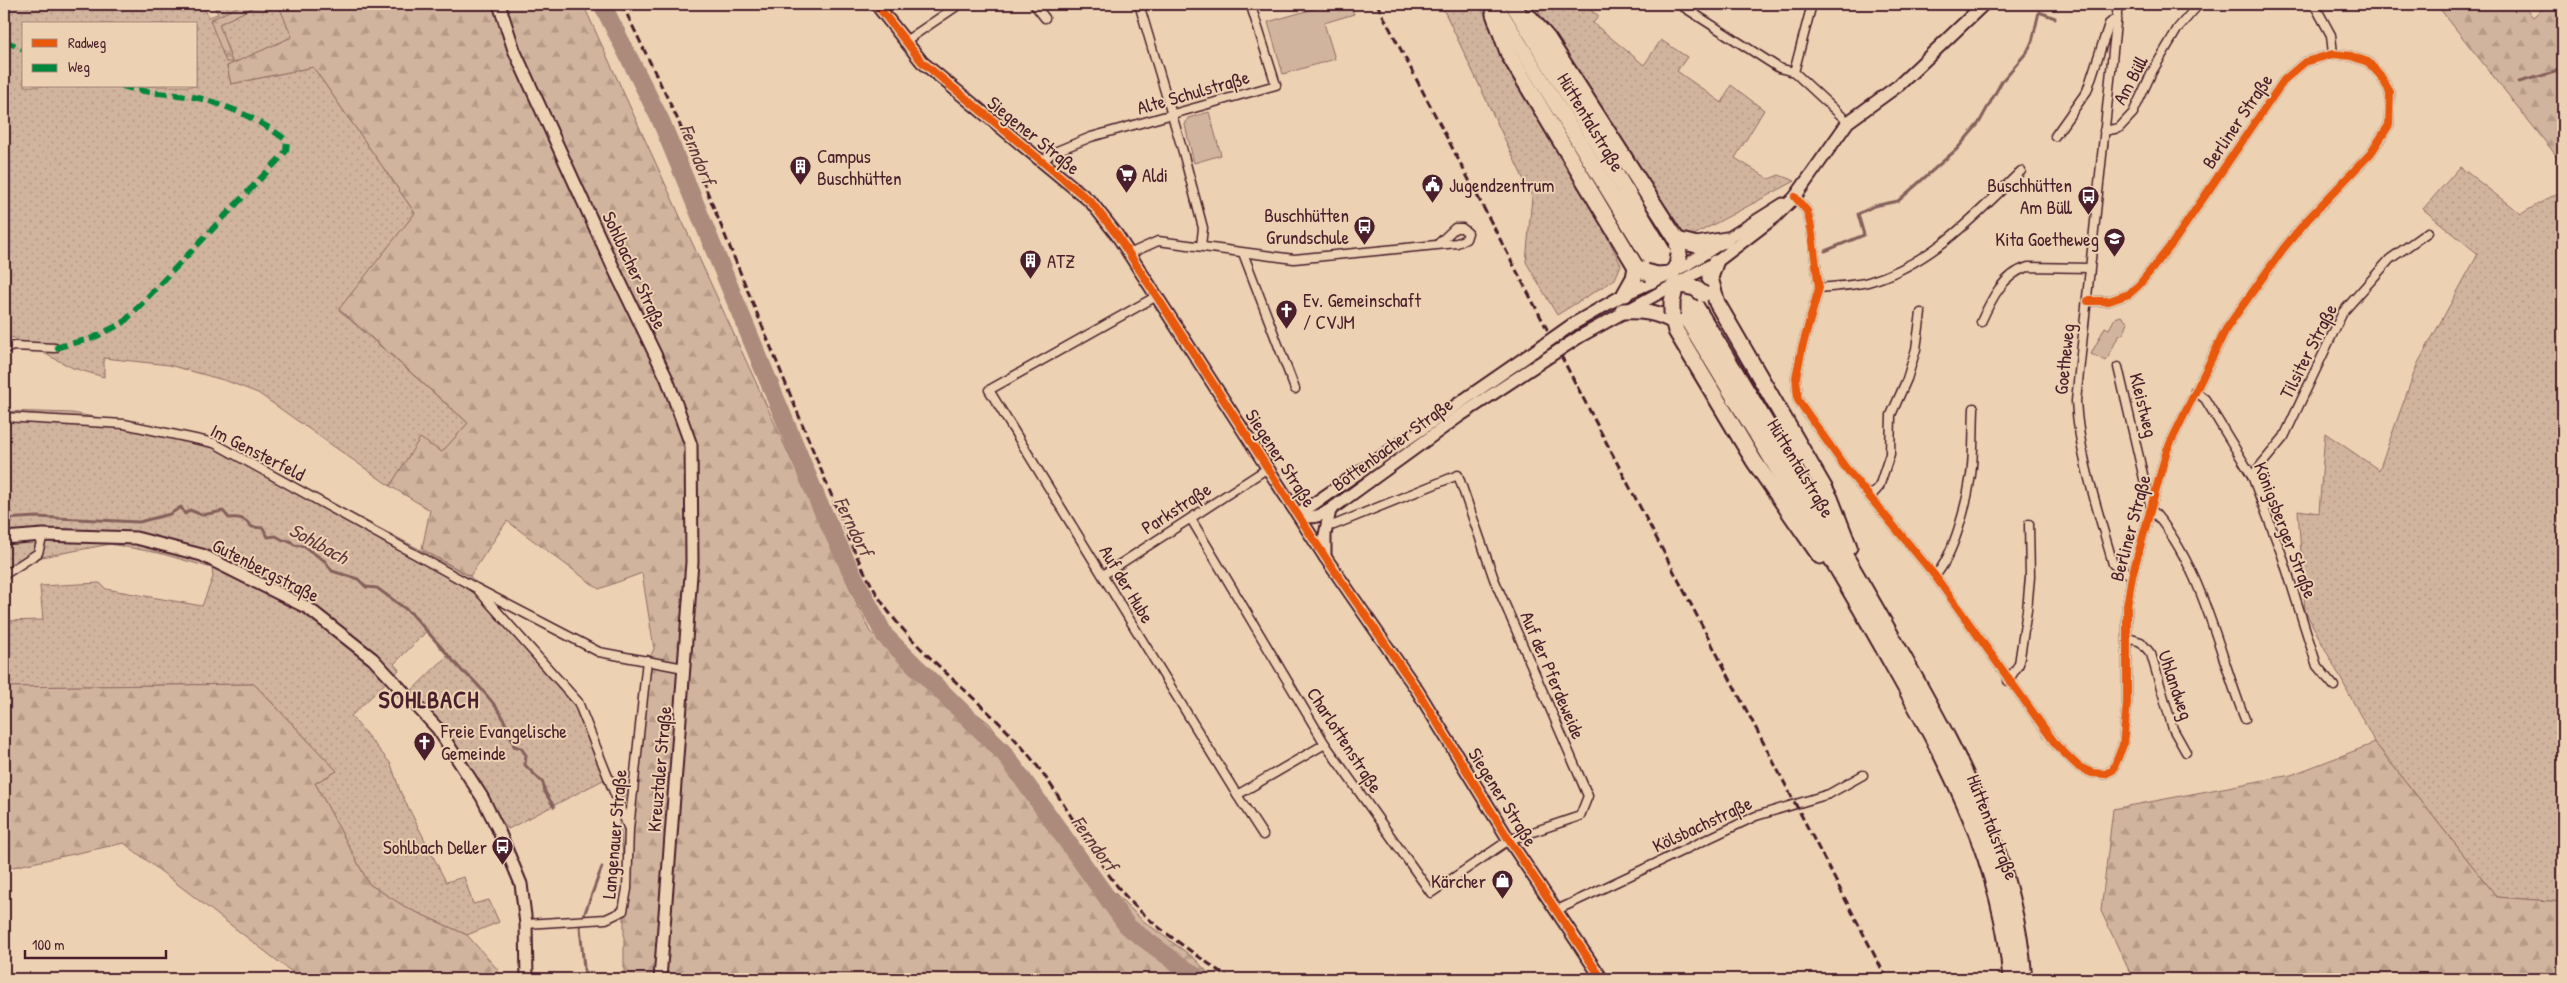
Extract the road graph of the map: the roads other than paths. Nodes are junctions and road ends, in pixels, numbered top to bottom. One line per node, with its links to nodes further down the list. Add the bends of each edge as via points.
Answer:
1 (500, 4): 66 (street, Sohlbacher Straße, via 514,50 667,379 691,445)
2 (876, 4): 19 (street, Siegener Straße)
3 (960, 4): 19 (street)
4 (1034, 4): 18 (street)
5 (1139, 4): 22 (street)
6 (1490, 4): 37 (highway, via 1509,55)
7 (1495, 4): 72 (highway, Hüttentalstraße)
8 (1512, 4): 72 (highway, Hüttentalstraße)
9 (1518, 4): 37 (highway, via 1548,39)
10 (1679, 4): 21 (street, via 1780,68)
11 (1812, 4): 21 (street)
12 (1984, 4): 23 (street, Bottenbacher Straße, via 1899,85)
13 (2118, 4): 17 (street, Am Büll)
14 (2198, 4): 24 (street, Am Büll, via 2178,28 2152,72 2133,114 2118,128)
15 (2314, 4): 20 (street, via 2331,35)
16 (1252, 6): 22 (street, Alte Schulstraße, via 1276,85)
17 (2117, 17): 24 (street, Am Büll); 25 (street, via 2109,24 2087,91)
18 (1045, 18)
19 (904, 42): 26 (street, Siegener Straße, via 942,81)
20 (2333, 54): 41 (street, Berliner Straße, via 2305,62 2284,80 2172,244 2139,285 2129,294 2109,302); 51 (street, Berliner Straße, via 2368,62 2380,74 2390,92 2388,128 2371,153 2283,249 2226,329)
21 (1794, 72): 23 (street)
22 (1171, 115): 26 (street, Alte Schulstraße, via 1091,137 1052,153); 32 (street, via 1203,228)
23 (1848, 122): 28 (street, Bottenbacher Straße)
24 (2104, 131): 36 (street, Goetheweg)
25 (2055, 136)
26 (1042, 162): 33 (street, Siegener Straße, via 1091,202)
27 (2021, 171): 38 (street, via 1956,234 1912,263 1869,282)
28 (1796, 197): 30 (street, Bottenbacher Straße); 35 (street, Bottenbacher Straße); 38 (street, Berliner Straße, via 1807,211 1812,227)
29 (2428, 232): 55 (street, Tilsiter Straße, via 2390,260 2343,312 2284,436)
30 (1726, 240): 37 (street, Bottenbacher Straße); 37 (highway, via 1697,245)
31 (1438, 244): 34 (street, via 1294,259)
32 (1201, 246): 33 (street, via 1158,241); 34 (street)
33 (1129, 254): 40 (street, Siegener Straße)
34 (1243, 254): 50 (street)
35 (1715, 263): 37 (street, Bottenbacher Straße); 42 (highway, via 1710,278)
36 (2089, 268): 41 (street, Goetheweg); 46 (street, via 2020,269 2002,284)
37 (1670, 275): 39 (highway, via 1634,278); 42 (highway, bridge); 43 (street, Bottenbacher Straße); 45 (highway, bridge)
38 (1819, 288): 56 (street, Berliner Straße, via 1796,377 1798,400)
39 (1625, 294): 59 (street, Bottenbacher Straße, bridge, via 1573,324)
40 (1155, 297): 54 (street, Siegener Straße); 68 (street, Auf der Hube, via 987,387)
41 (2088, 301): 70 (street, Goetheweg, via 2077,385 2077,425 2113,564)
42 (1717, 303): 72 (highway, via 1830,498)
43 (1623, 311): 45 (highway, via 1643,310); 58 (street, Bottenbacher Straße, bridge, via 1458,417)
44 (1921, 313): 56 (street, via 1908,379 1891,415 1890,454 1879,487)
45 (1673, 318): 72 (highway, via 1749,452 1787,510 1821,558)
46 (1981, 322)
47 (55, 348): 48 (street, via 14,346)
48 (4, 349)
49 (2118, 366): 57 (street, Kleistweg)
50 (1295, 389)
51 (2195, 391): 55 (street, Königsberger Straße, via 2205,399); 57 (street, Berliner Straße, via 2167,450)
52 (1974, 408): 69 (street, via 1971,475 1957,530 1942,568)
53 (4, 417): 71 (street, Im Gensterfeld, via 124,424 214,443)
54 (1268, 468): 59 (street, Siegener Straße); 60 (street, Parkstraße)
55 (2252, 476): 77 (street, Königsberger Straße, via 2282,556 2316,666)
56 (1870, 497): 69 (street, Berliner Straße)
57 (2152, 509): 70 (street, Berliner Straße); 78 (street, via 2177,545 2202,598)
58 (1330, 510): 59 (street, Bottenbacher Straße, via 1318,517); 62 (street)
59 (1299, 514): 65 (street, Siegener Straße)
60 (1191, 519): 68 (street, Parkstraße); 79 (street, Charlottenstraße)
61 (2029, 524): 76 (street, via 2027,610 2019,664)
62 (1326, 526): 65 (street); 85 (street, Auf der Pferdeweide, via 1458,475 1494,579 1588,796 1580,816)
63 (43, 535): 64 (street, Gutenbergstraße); 67 (street, via 38,553); 87 (street, Gutenbergstraße, via 136,538 202,556 308,608 373,659 438,729 482,797 510,855 520,884)
64 (4, 538)
65 (1325, 557): 85 (street, Siegener Straße, via 1418,690)
66 (692, 562): 75 (street, Kreuztaler Straße)
67 (4, 575)
68 (1102, 575): 82 (street, Auf der Hube)
69 (1934, 576): 76 (street, Berliner Straße)
70 (2132, 576): 73 (street, Berliner Straße, via 2127,606)
71 (476, 588): 74 (street, Im Gensterfeld, via 600,652); 83 (street, Im Gensterfeld, via 578,702)
72 (1859, 591): 91 (highway, Hüttentalstraße, via 1974,824 1998,895); 92 (highway, Hüttentalstraße, via 1956,754 1987,819 2011,892)
73 (2128, 638): 76 (street, Berliner Straße, via 2123,745 2113,770 2105,774 2079,767 2058,746); 80 (street, Uhlandweg, via 2141,642 2151,654 2173,729)
74 (646, 660): 75 (street, Im Gensterfeld); 83 (street, Langenauer Straße)
75 (684, 668): 89 (street, Kreuztaler Straße)
76 (2008, 681)
77 (2334, 686)
78 (2245, 719)
79 (1325, 744): 82 (street); 85 (street, Charlottenstraße, via 1430,894)
80 (2186, 752)
81 (1863, 775): 86 (street, Kölsbachstraße, via 1829,794 1756,816)
82 (1237, 795): 84 (street, Auf der Hube)
83 (629, 829): 87 (street, Langenauer Straße, via 624,911 606,919)
84 (1262, 835)
85 (1509, 840): 86 (street, Siegener Straße)
86 (1557, 910): 90 (street, Siegener Straße)
87 (526, 924): 88 (street, Gutenbergstraße)
88 (527, 979)
89 (660, 979)
90 (1602, 979)
91 (2011, 979)
92 (2024, 979)

